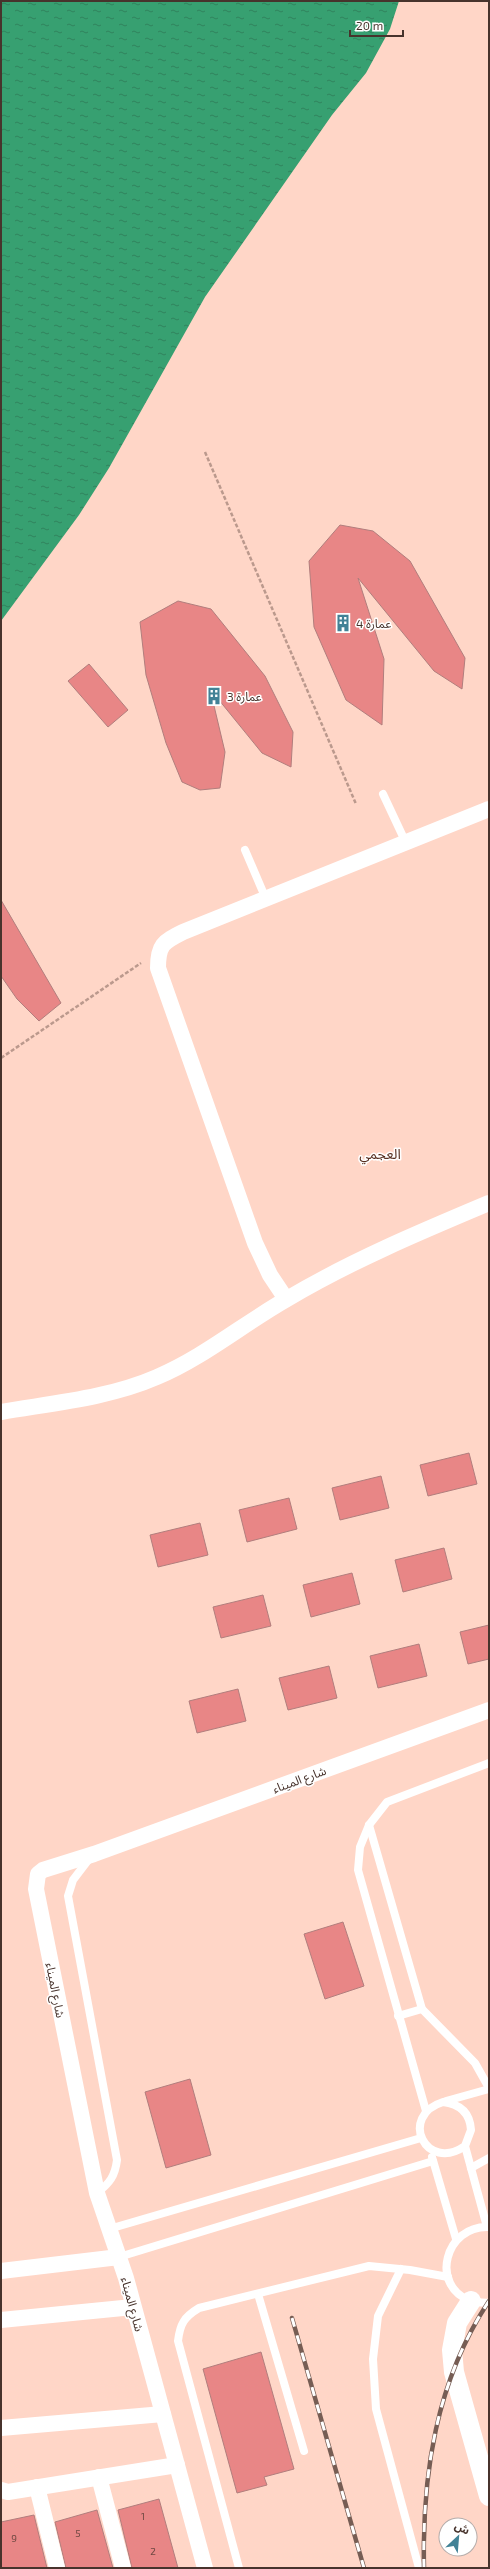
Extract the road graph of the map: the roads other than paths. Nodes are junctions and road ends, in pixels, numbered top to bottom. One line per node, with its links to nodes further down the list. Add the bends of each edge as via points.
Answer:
1 (383, 794): 3 (lane)
2 (489, 809): 3 (street)
3 (406, 842): 5 (street)
4 (245, 850): 5 (lane)
5 (266, 899): 7 (street, via 167,939 158,951 158,968 256,1243 270,1275)
6 (489, 1203): 7 (street, via 368,1255)
7 (286, 1299): 8 (street, via 184,1364 157,1377 101,1394)
8 (1, 1412)
9 (489, 1710): 12 (street, شارع الميناء)
10 (489, 1763): 11 (lane, via 387,1802)
11 (369, 1825): 13 (lane); 14 (lane, via 360,1847 358,1870)
12 (94, 1854): 24 (lane, via 73,1880 68,1896 117,2160 115,2173 109,2184); 24 (street, شارع الميناء, via 43,1870 38,1874 36,1881)
13 (422, 2009): 14 (lane); 15 (lane, via 476,2063)
14 (398, 2016): 17 (lane)
15 (489, 2088): 16 (lane)
16 (443, 2102): 17 (lane); 19 (lane, via 460,2107 470,2121 472,2130)
17 (426, 2111): 18 (lane, via 421,2119)
18 (421, 2138): 20 (lane); 26 (lane)
19 (464, 2146): 20 (lane, via 447,2154 437,2153); 23 (lane)
20 (429, 2148): 22 (lane)
21 (489, 2158): 23 (lane)
22 (433, 2161): 27 (lane); 28 (lane)
23 (471, 2168): 25 (lane)
24 (97, 2194): 26 (street, شارع الميناء)
25 (488, 2227): 27 (lane, via 476,2227)
26 (109, 2228): 28 (street, شارع الميناء)
27 (456, 2239): 31 (lane, via 447,2257)
28 (119, 2257): 30 (street); 34 (street, شارع الميناء)
29 (401, 2269): 31 (lane); 32 (lane, via 369,2266); 48 (lane, via 378,2316 373,2359 376,2409)
30 (1, 2271)
31 (448, 2277): 33 (lane, via 461,2296)
32 (258, 2294): 38 (lane); 47 (lane, via 199,2308 187,2315 179,2327 178,2341)
33 (480, 2302): 43 (street, via 458,2323 452,2350 454,2372)
34 (133, 2306): 35 (street); 36 (street, شارع الميناء)
35 (1, 2320)
36 (163, 2414): 37 (street); 39 (street, شارع الميناء)
37 (1, 2428)
38 (304, 2451)
39 (177, 2465): 40 (street); 46 (street, شارع الميناء)
40 (99, 2477): 41 (street); 45 (street)
41 (37, 2487): 42 (street, via 8,2492); 44 (street)
42 (1, 2490)
43 (489, 2496)
44 (57, 2568)
45 (123, 2568)
46 (205, 2568)
47 (239, 2568)
48 (419, 2568)

